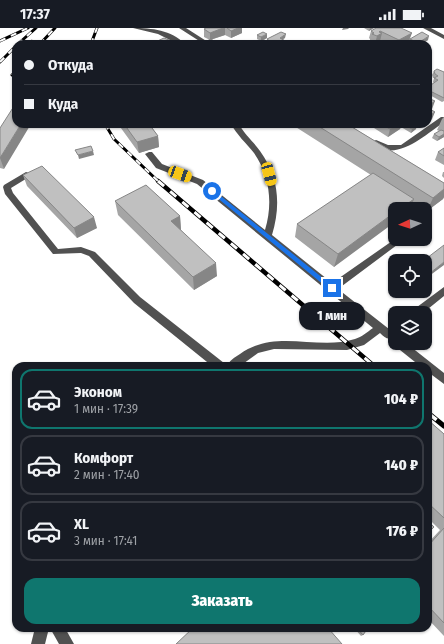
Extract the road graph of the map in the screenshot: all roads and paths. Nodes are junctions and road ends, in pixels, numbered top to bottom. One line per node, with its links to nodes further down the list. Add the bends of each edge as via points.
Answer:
1 (136, 28): 5 (street, via 160,31)
2 (182, 28): 6 (street)
3 (426, 28): 4 (street)
4 (444, 37)
5 (176, 40)
6 (202, 40)
7 (444, 119): 8 (street)
8 (432, 127)
9 (238, 128): 14 (street, via 258,152 269,174 275,196 273,221)
10 (431, 128): 11 (street, via 403,147 387,148)
11 (369, 138)
12 (149, 154): 14 (street, via 159,166 200,182)
13 (26, 175): 22 (street, via 7,187 9,194 56,252 81,250 92,254 137,300)
14 (268, 236): 16 (street)
15 (391, 246): 16 (street)
16 (332, 288): 19 (street)
17 (444, 291): 18 (street)
18 (425, 306)
19 (380, 328): 20 (street); 23 (street, via 362,341 349,345 264,346 252,350)
20 (388, 332)
21 (408, 350): 24 (street)
22 (215, 362)
23 (237, 362)
24 (423, 362)
25 (432, 369): 26 (street)
26 (444, 379)
27 (41, 632): 29 (street)
28 (60, 632): 30 (street)
29 (38, 644)
30 (67, 644)

